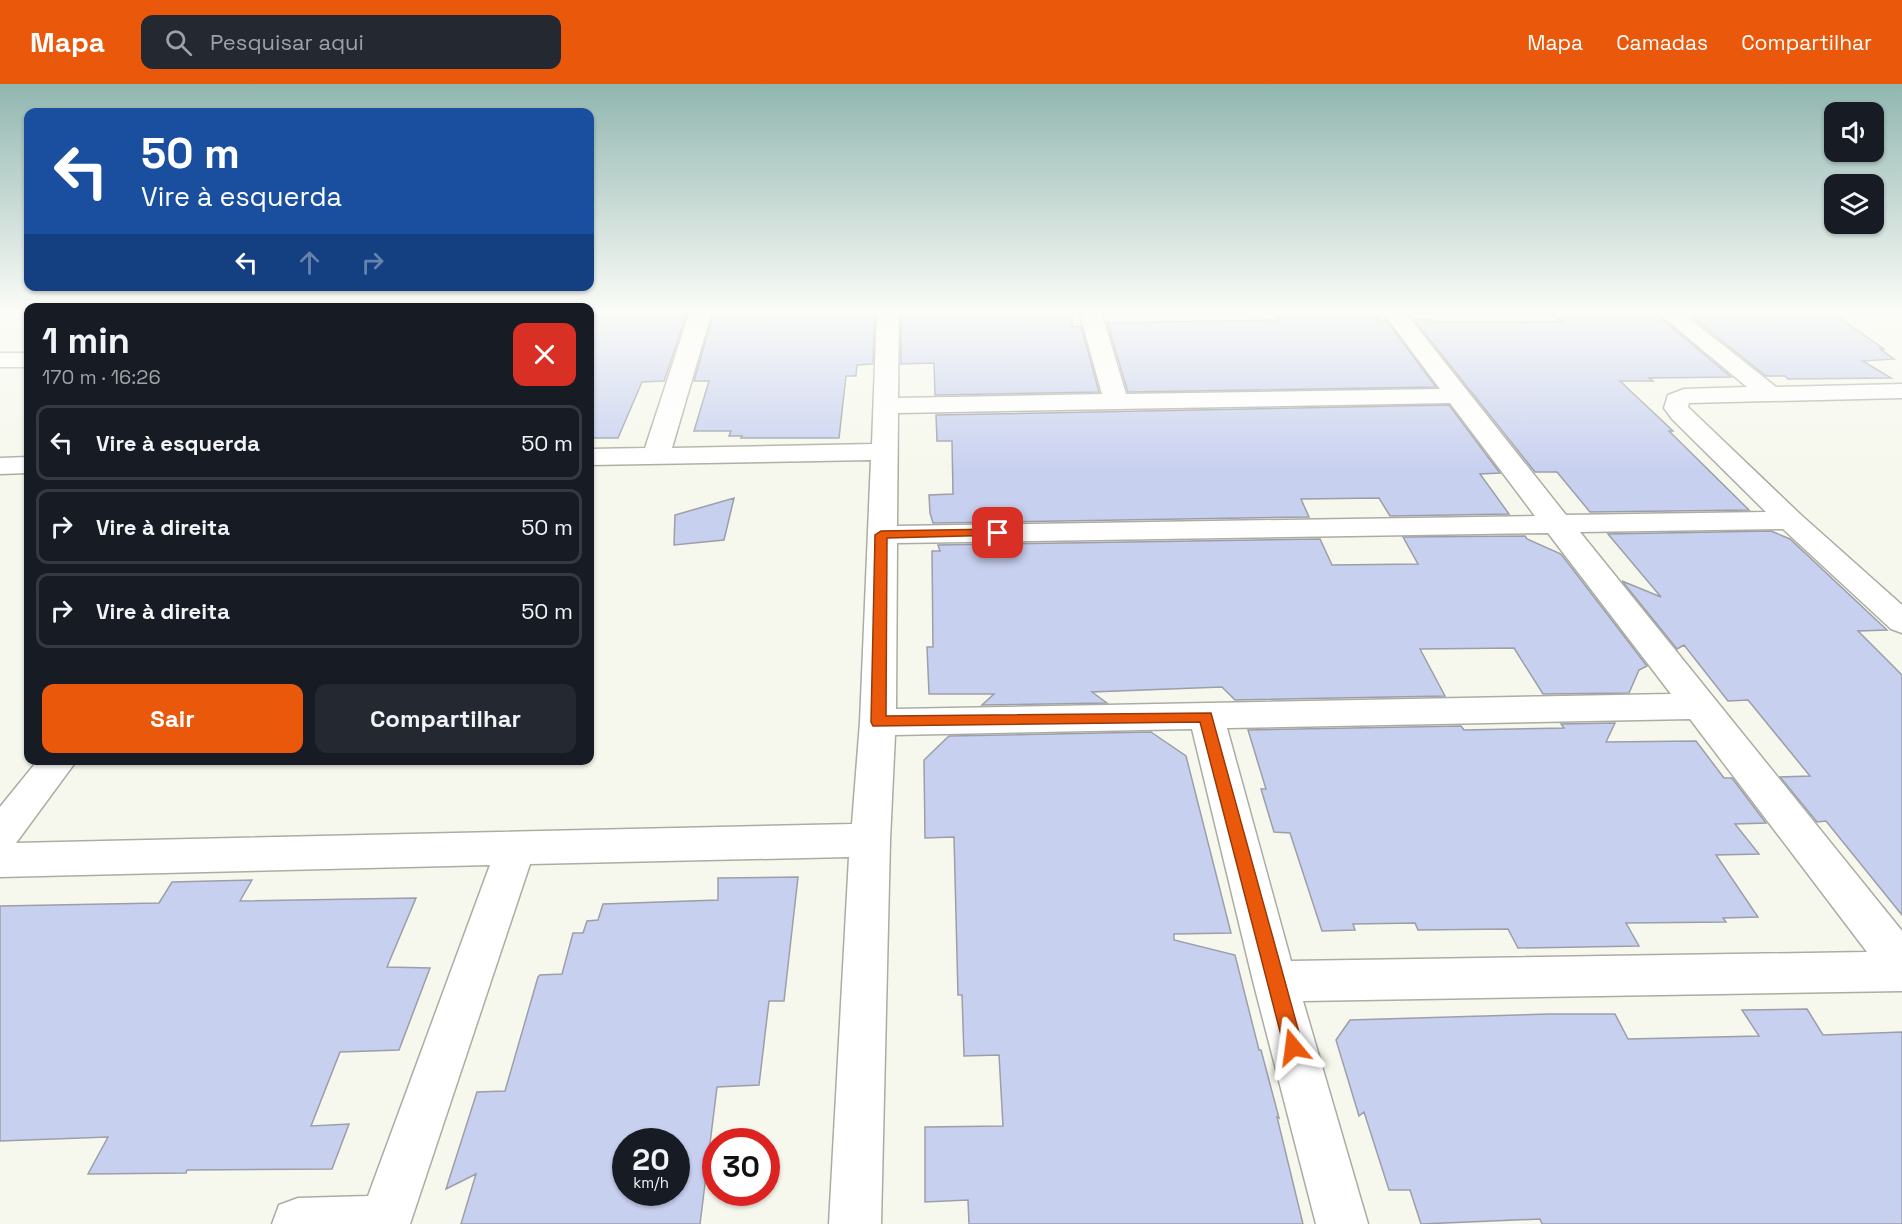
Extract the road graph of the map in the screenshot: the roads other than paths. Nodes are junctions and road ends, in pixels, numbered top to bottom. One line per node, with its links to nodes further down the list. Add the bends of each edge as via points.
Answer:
1 (684, 364): 12 (street)
2 (886, 364): 10 (street)
3 (1105, 364): 9 (street)
4 (1433, 364): 8 (street)
5 (1733, 364): 7 (street)
6 (1902, 391): 7 (street)
7 (1769, 393): 16 (street, via 1684,396 1676,404 1681,414)
8 (1457, 396): 9 (street); 17 (street)
9 (1116, 401): 10 (street)
10 (885, 406): 11 (street)
11 (883, 452): 12 (street); 18 (street)
12 (656, 456): 13 (street)
13 (594, 457)
14 (24, 465): 15 (street)
15 (0, 466)
16 (1790, 520): 17 (street); 19 (street)
17 (1556, 522): 18 (street); 20 (street)
18 (881, 535): 22 (street)
19 (1902, 622)
20 (1701, 706): 21 (street); 28 (street)
21 (1206, 716): 22 (street); 30 (street)
22 (878, 722): 25 (street)
23 (55, 765): 24 (street)
24 (0, 835)
25 (870, 840): 26 (street); 33 (street)
26 (516, 847): 27 (street); 31 (street)
27 (0, 860)
28 (1902, 964)
29 (1902, 971): 30 (street)
30 (1275, 981): 34 (street)
31 (385, 1223): 32 (street)
32 (298, 1224)
33 (855, 1224)
34 (1342, 1224)

